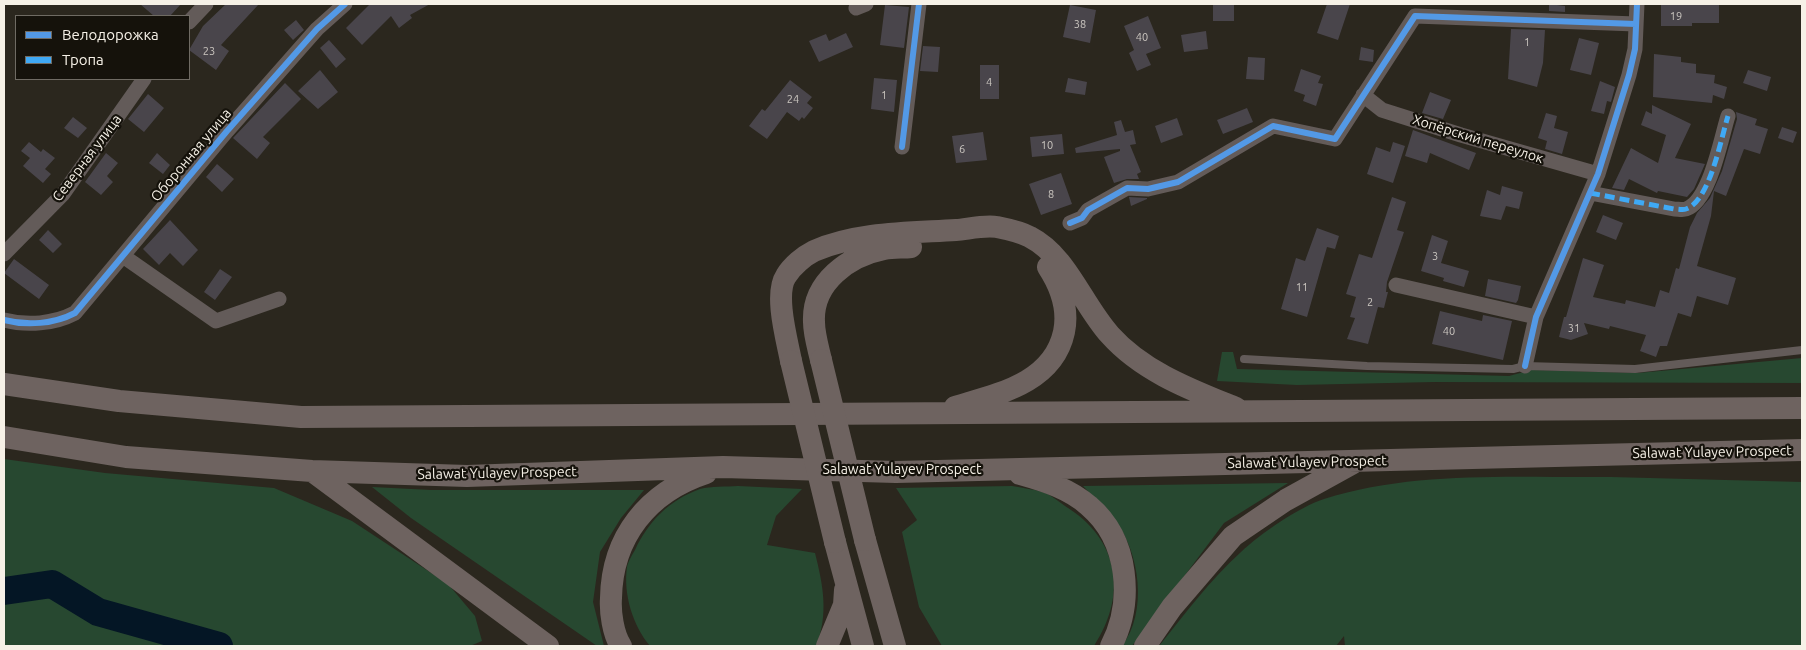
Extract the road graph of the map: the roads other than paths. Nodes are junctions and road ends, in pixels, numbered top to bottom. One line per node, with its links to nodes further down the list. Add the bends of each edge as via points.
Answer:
1 (206, 4): 5 (street)
2 (345, 4): 15 (street, Оборонная улица, via 317,29 240,116)
3 (919, 4): 10 (street)
4 (1636, 4): 6 (street)
5 (190, 21)
6 (1636, 24): 8 (street, via 1415,16); 11 (street, via 1629,75)
7 (143, 80): 14 (street, Северная улица, via 63,194)
8 (1363, 95): 11 (street, Хопёрский переулок, via 1382,110); 13 (street, via 1334,139 1273,126 1178,182 1148,189 1128,188)
9 (1728, 116): 12 (street, via 1710,177 1696,202 1686,209)
10 (902, 147)
11 (1598, 174): 12 (street)
12 (1590, 193): 18 (street)
13 (1070, 223)
14 (4, 254)
15 (123, 256): 17 (street, via 216,321); 19 (street, Оборонная улица, via 75,313 58,322 15,323)
16 (1396, 285): 18 (street)
17 (279, 299)
18 (1536, 317): 22 (street)
19 (4, 320)
20 (1802, 350): 22 (lane, via 1635,369)
21 (1244, 359): 22 (lane, via 1387,366 1513,369)
22 (1525, 366)
23 (4, 384): 26 (main road, via 119,401 301,417)
24 (1802, 408): 25 (main road)
25 (1247, 412): 26 (main road); 34 (main road, bridge, via 1187,388 1144,364 1110,336 1052,252 1029,236 996,227 879,235 832,244 812,252 785,276 781,294 791,361)
26 (931, 414): 33 (main road, bridge, via 1000,393 1032,379 1049,364 1061,347 1066,326 1059,284 1046,264 1027,250 998,241 884,249 831,275 818,293 814,321 821,360)
27 (4, 437): 32 (main road, Salawat Yulayev Prospect, via 126,457)
28 (1802, 450): 29 (main road, Salawat Yulayev Prospect)
29 (1356, 461): 31 (main road, Salawat Yulayev Prospect); 42 (main road, via 1286,500 1233,536 1172,607)
30 (723, 467): 31 (main road, Salawat Yulayev Prospect, via 896,472); 32 (main road, Salawat Yulayev Prospect, via 467,476); 36 (main road, via 686,479 656,500 628,530 611,574 610,609)
31 (1000, 468): 41 (main road, via 1048,482 1072,493 1090,506 1106,524 1117,545 1125,590 1120,630)
32 (312, 471): 35 (main road)
33 (874, 572): 39 (main road); 40 (main road)
34 (846, 586): 37 (main road, via 844,605); 38 (main road)
35 (548, 646)
36 (621, 646)
37 (827, 646)
38 (863, 646)
39 (895, 646)
40 (911, 646)
41 (1111, 646)
42 (1145, 646)

